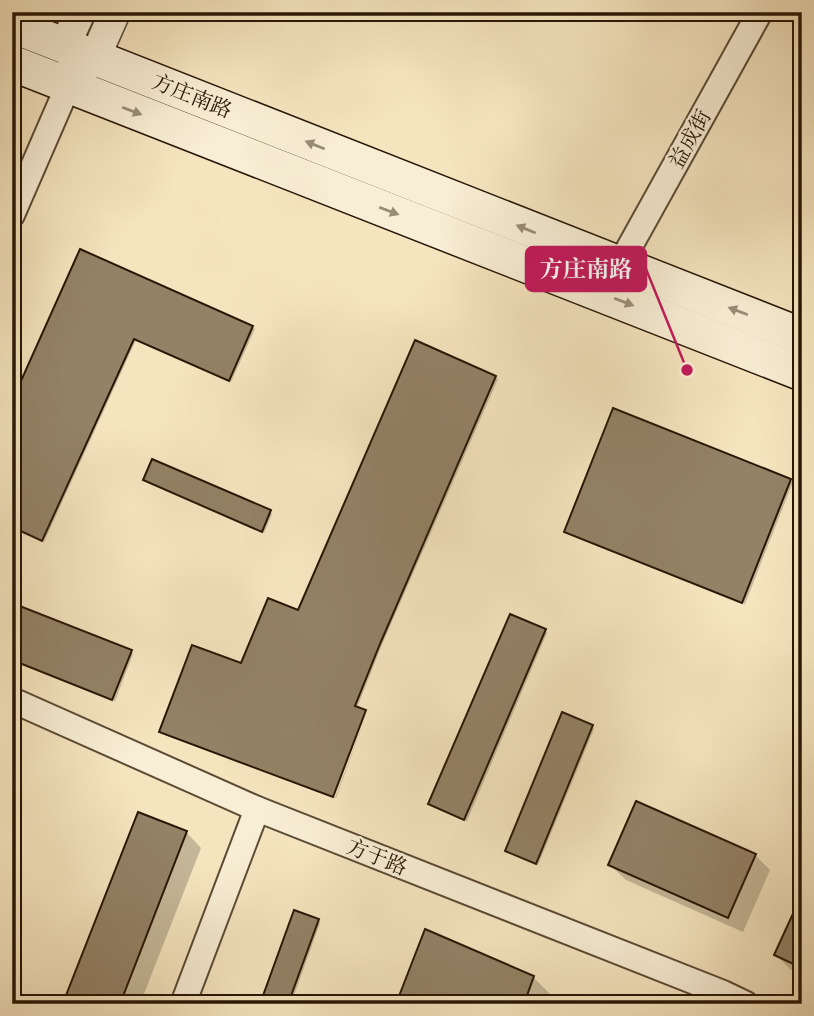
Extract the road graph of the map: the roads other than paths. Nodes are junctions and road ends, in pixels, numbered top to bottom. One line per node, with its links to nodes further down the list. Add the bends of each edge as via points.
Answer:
1 (80, 12): 5 (street)
2 (115, 12): 5 (street)
3 (760, 12): 9 (street, 益成街)
4 (12, 25): 5 (main road, 方庄南路)
5 (80, 51): 7 (street); 9 (main road, 方庄南路, one-way to 5)
6 (12, 64): 7 (main road, 方庄南路)
7 (68, 86): 8 (street); 11 (main road, 方庄南路, one-way to 11)
8 (12, 215)
9 (619, 265): 10 (main road, 方庄南路, one-way to 9)
10 (802, 336)
11 (802, 373)
12 (12, 700): 13 (street, 方于路)
13 (257, 809): 14 (street); 15 (street, 方于路)
14 (183, 1004)
15 (746, 1004)

